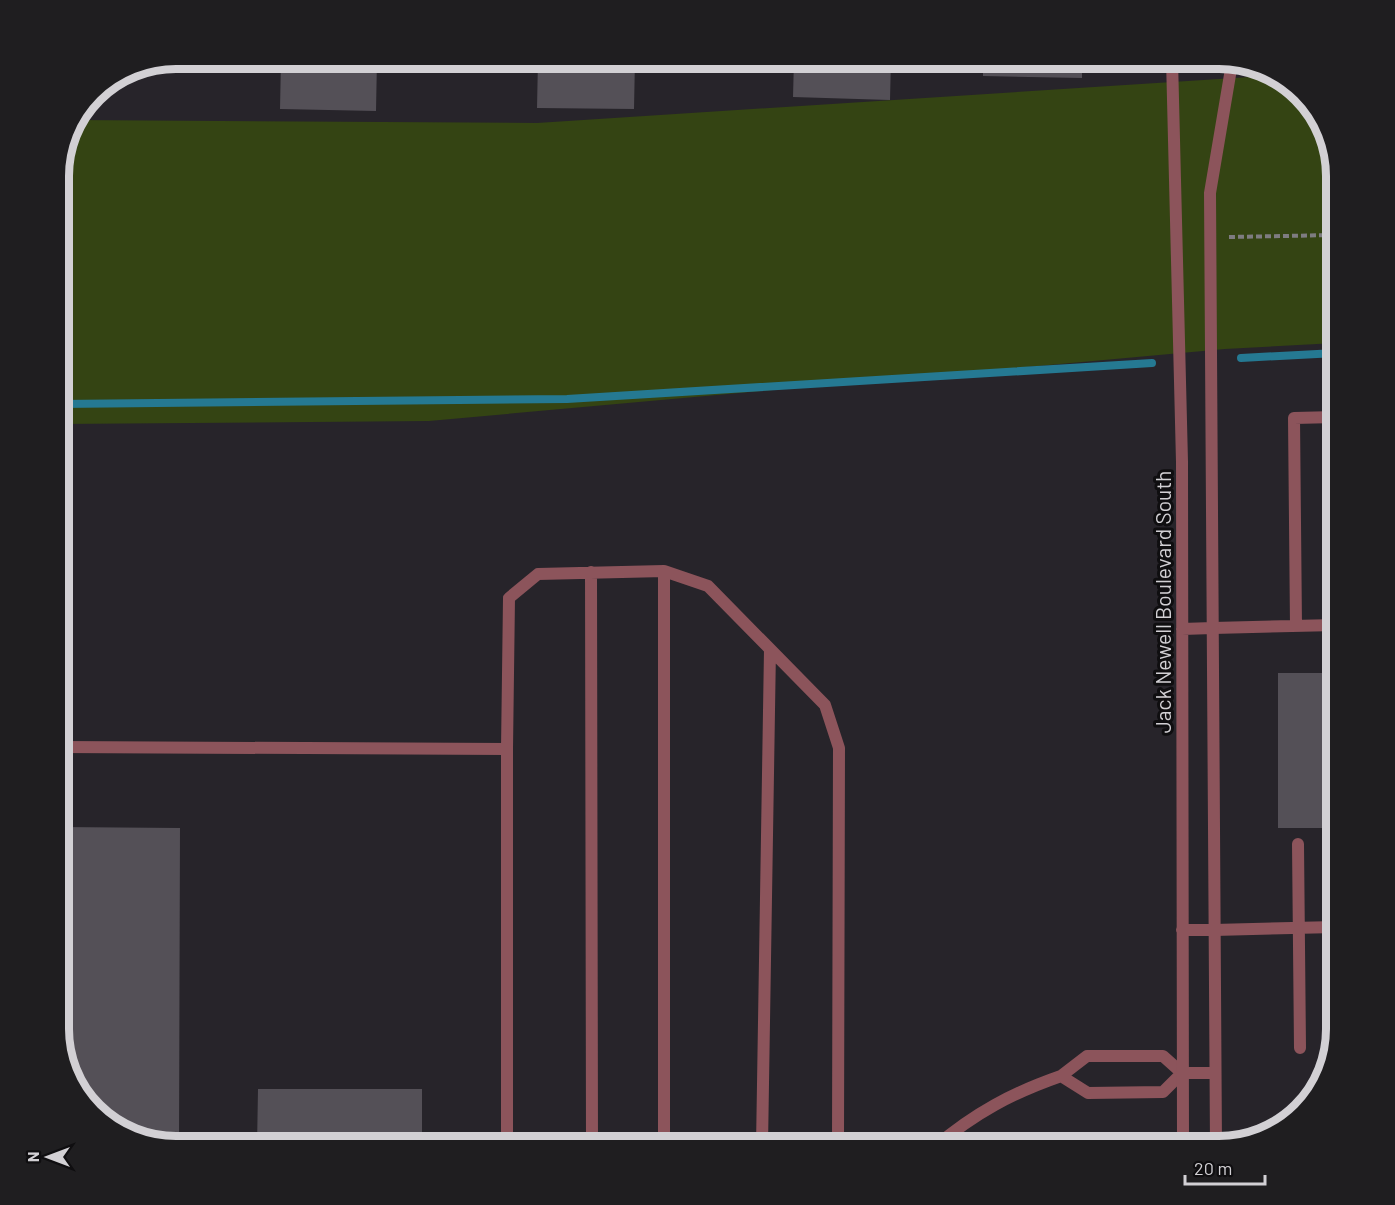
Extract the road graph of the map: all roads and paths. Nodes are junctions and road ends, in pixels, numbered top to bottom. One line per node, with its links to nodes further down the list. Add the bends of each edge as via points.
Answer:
1 (1172, 69): 11 (street, Jack Newell Boulevard South)
2 (1231, 70): 4 (street, via 1210,193)
3 (1326, 235): 4 (path)
4 (1210, 238): 10 (street)
5 (1326, 417): 9 (street, via 1294,418)
6 (664, 571): 7 (street); 12 (street, via 708,586); 26 (street)
7 (591, 572): 14 (street, via 538,574 509,598); 25 (street)
8 (1326, 625): 9 (street)
9 (1296, 626): 10 (street)
10 (1212, 628): 11 (street); 19 (street)
11 (1182, 629): 18 (street, Jack Newell Boulevard South)
12 (770, 650): 27 (street); 28 (street, via 825,705 839,748)
13 (69, 747): 14 (street)
14 (507, 749): 24 (street)
15 (1298, 844): 17 (street)
16 (1326, 927): 17 (street)
17 (1300, 928): 19 (street); 20 (street)
18 (1182, 930): 19 (street); 21 (street, Jack Newell Boulevard South)
19 (1214, 930): 22 (street)
20 (1300, 1048)
21 (1182, 1073): 22 (street); 23 (street, via 1163,1092 1088,1093); 23 (street, via 1163,1056 1087,1056); 30 (street, Jack Newell Boulevard South)
22 (1215, 1073): 31 (street)
23 (1061, 1076): 29 (street, via 1015,1092)
24 (507, 1136)
25 (592, 1136)
26 (664, 1136)
27 (762, 1136)
28 (838, 1136)
29 (948, 1136)
30 (1183, 1136)
31 (1216, 1136)

